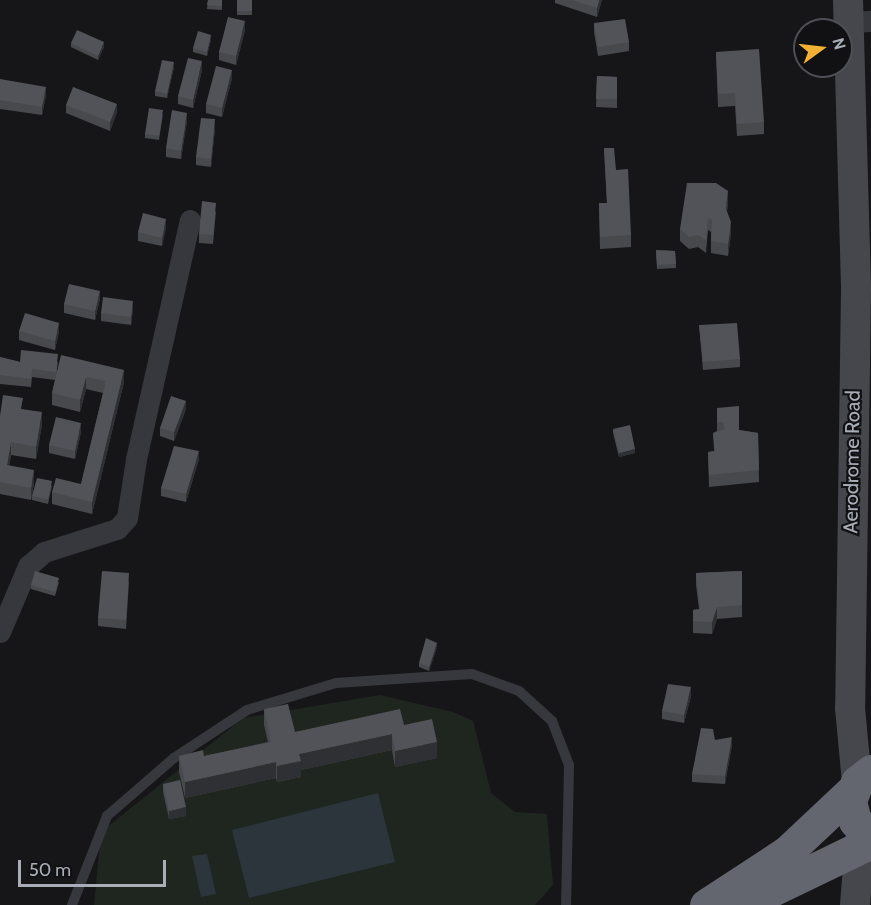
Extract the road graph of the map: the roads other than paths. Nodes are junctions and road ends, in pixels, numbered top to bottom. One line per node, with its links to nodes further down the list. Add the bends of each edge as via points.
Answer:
1 (856, 14): 3 (street, Aerodrome Road)
2 (190, 220): 5 (street, via 136,459 128,518 117,529 44,552 28,566)
3 (864, 288): 4 (street, Aerodrome Road)
4 (850, 565): 6 (street, Aerodrome Road); 7 (street, Aerodrome Road, via 850,708)
5 (0, 632)
6 (871, 685)
7 (860, 781): 8 (highway, via 851,811); 11 (highway, via 787,852)
8 (866, 839): 12 (highway); 13 (street)
9 (72, 905): 10 (lane, via 107,816 174,758 246,710 336,683 472,674 519,691 552,721 568,765)
10 (566, 905)
11 (706, 905)
12 (742, 905)
13 (855, 905)

